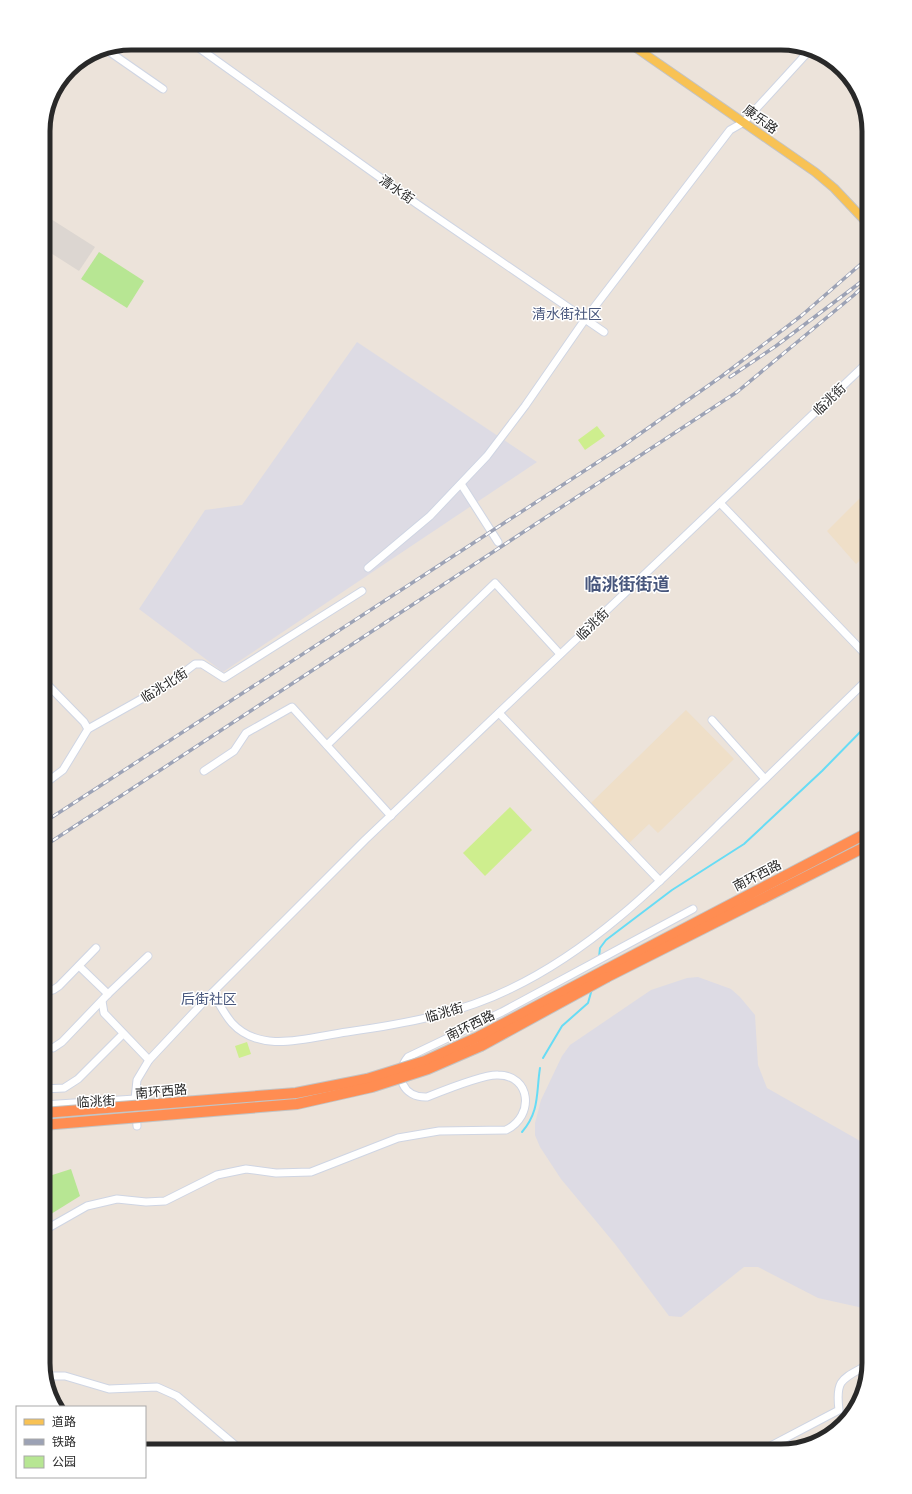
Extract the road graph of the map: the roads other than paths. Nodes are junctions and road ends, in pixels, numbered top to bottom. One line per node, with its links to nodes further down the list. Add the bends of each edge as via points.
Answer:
1 (202, 50): 8 (street, 清水街, via 417,204)
2 (639, 50): 6 (main road, 康乐路)
3 (111, 53): 5 (street)
4 (806, 54): 6 (street)
5 (163, 89)
6 (744, 122): 7 (main road, 康乐路, via 824,179); 8 (street, via 730,130)
7 (862, 218)
8 (586, 318): 9 (street, 清水街); 11 (street, via 525,406)
9 (604, 332)
10 (862, 368): 12 (street, 临洮街)
11 (461, 484): 13 (street); 14 (street, via 430,516)
12 (720, 503): 16 (street); 17 (street, 临洮街)
13 (498, 542)
14 (368, 568)
15 (362, 590): 22 (street, 临洮北街, via 224,678 202,664 195,664 170,683)
16 (862, 651)
17 (560, 654): 20 (street, 临洮街); 23 (street, via 496,583)
18 (862, 685): 26 (street, 临洮街)
19 (50, 687): 22 (street)
20 (499, 713): 27 (street, 临洮街); 30 (street)
21 (712, 720): 26 (street)
22 (88, 729): 25 (street, 临洮北街, via 63,770)
23 (327, 745): 24 (street, via 292,707 246,733 234,752); 27 (street)
24 (204, 771)
25 (50, 780)
26 (765, 780): 30 (street, 临洮街)
27 (391, 816): 37 (street, 临洮街)
28 (862, 836): 35 (highway, 南环西路)
29 (862, 848): 35 (highway, 南环西路)
30 (660, 881): 37 (street, 临洮街, via 572,954 510,989 443,1014 382,1027 286,1041 262,1041 245,1034 232,1023)
31 (693, 909): 49 (street, via 502,1012 408,1057 403,1063 402,1085 412,1095 420,1098 498,1074 515,1080 523,1090 526,1103 521,1120 506,1130 439,1131 398,1138 311,1172 276,1173 246,1169 217,1175 165,1201 117,1199 87,1206)
32 (96, 948): 34 (street)
33 (148, 956): 38 (street)
34 (79, 966): 36 (street); 38 (street)
35 (607, 973): 46 (highway, 南环西路, bridge, via 425,1061 367,1079 296,1093); 47 (highway, 南环西路, bridge, via 481,1046 428,1069 372,1087 297,1104)
36 (50, 991)
37 (212, 993): 42 (street, 临洮街)
38 (108, 994): 39 (street)
39 (102, 1001): 40 (street, via 104,1013); 41 (street, via 62,1042 53,1048)
40 (124, 1034): 42 (street); 43 (street, via 78,1079 64,1088)
41 (50, 1047)
42 (149, 1060): 44 (street, 临洮街, via 137,1080)
43 (50, 1089)
44 (135, 1099): 45 (street, 临洮街); 48 (street)
45 (50, 1105)
46 (50, 1112)
47 (50, 1124)
48 (137, 1126)
49 (50, 1227)
50 (862, 1368): 53 (street, via 840,1382 836,1394 839,1410)
51 (51, 1376): 52 (street, via 65,1376 109,1389 157,1387 178,1396)
52 (234, 1444)
53 (775, 1444)

